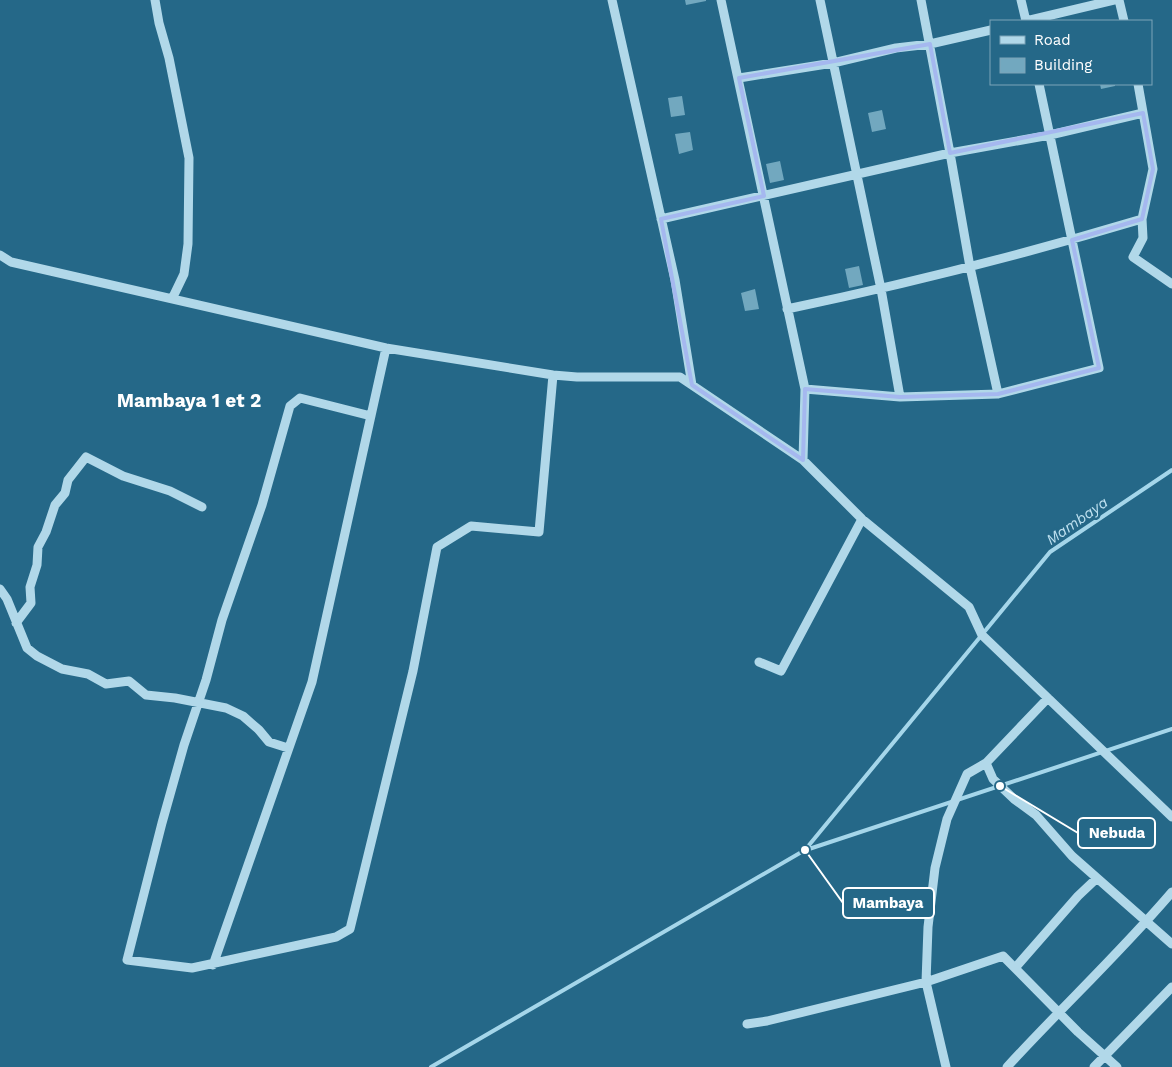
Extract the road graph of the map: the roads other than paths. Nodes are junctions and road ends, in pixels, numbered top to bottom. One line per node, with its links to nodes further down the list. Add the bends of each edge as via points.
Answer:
1 (155, 0): 30 (street, via 189,158 188,244 184,274)
2 (612, 0): 23 (street)
3 (721, 0): 15 (street)
4 (820, 0): 14 (street)
5 (921, 0): 13 (street)
6 (1021, 0): 9 (street)
7 (1114, 0): 10 (street)
8 (1119, 0): 11 (street)
9 (1026, 20)
10 (1030, 20)
11 (1124, 20)
12 (990, 30): 13 (street)
13 (930, 44): 14 (street, via 896,48); 20 (street)
14 (833, 63): 15 (street); 21 (street)
15 (739, 78): 22 (street)
16 (1039, 85): 19 (street)
17 (1138, 85): 18 (street)
18 (1143, 113): 19 (street); 24 (street, via 1153,169)
19 (1050, 135): 20 (street); 25 (street)
20 (950, 153): 21 (street); 27 (street)
21 (857, 176): 22 (street); 29 (street)
22 (764, 196): 23 (street); 31 (street)
23 (661, 219): 34 (street, via 675,280)
24 (1142, 219): 25 (street); 28 (street, via 1143,238 1134,256)
25 (1072, 240): 27 (street); 36 (street, via 1099,368)
26 (0, 255): 30 (street, via 11,262)
27 (970, 267): 29 (street); 36 (street)
28 (1172, 284)
29 (881, 290): 31 (street); 37 (street)
30 (172, 299): 32 (street)
31 (787, 310): 35 (street)
32 (386, 348): 33 (street); 38 (street)
33 (553, 375): 34 (street, via 680,377); 54 (street, via 539,532 471,526 437,547 413,670 350,929 336,937)
34 (692, 386): 39 (street)
35 (805, 389): 37 (street); 39 (street)
36 (998, 394): 37 (street)
37 (900, 397)
38 (371, 416): 46 (street, via 300,398 290,406); 47 (street, via 312,682)
39 (803, 460): 41 (street)
40 (202, 507): 43 (street, via 123,476 86,457 68,480 65,493 55,505 38,547 37,565 30,587 31,603)
41 (862, 519): 44 (street, via 780,671); 45 (street, via 969,607 982,635)
42 (0, 589): 43 (street)
43 (16, 623): 46 (street, via 27,648 62,668 88,674 106,684 129,681 146,695)
44 (758, 662)
45 (1048, 698): 48 (street); 49 (street)
46 (199, 702): 47 (street, via 243,716 269,742); 54 (street, via 162,823 127,960 192,968)
47 (288, 748): 54 (street)
48 (986, 763): 50 (street, via 993,779 1036,815); 56 (street, via 968,774 947,819 935,868)
49 (1172, 817)
50 (1096, 879): 52 (street); 55 (street)
51 (1172, 892): 52 (street)
52 (1147, 922): 53 (street); 58 (street)
53 (1172, 944)
54 (213, 965)
55 (1016, 968): 56 (street, via 1003,956); 58 (street)
56 (926, 982): 59 (street); 61 (street)
57 (1172, 986): 60 (street)
58 (1058, 1012): 60 (street); 62 (street)
59 (747, 1024)
60 (1104, 1056): 63 (street); 64 (street)
61 (946, 1067)
62 (1007, 1067)
63 (1094, 1067)
64 (1117, 1067)

